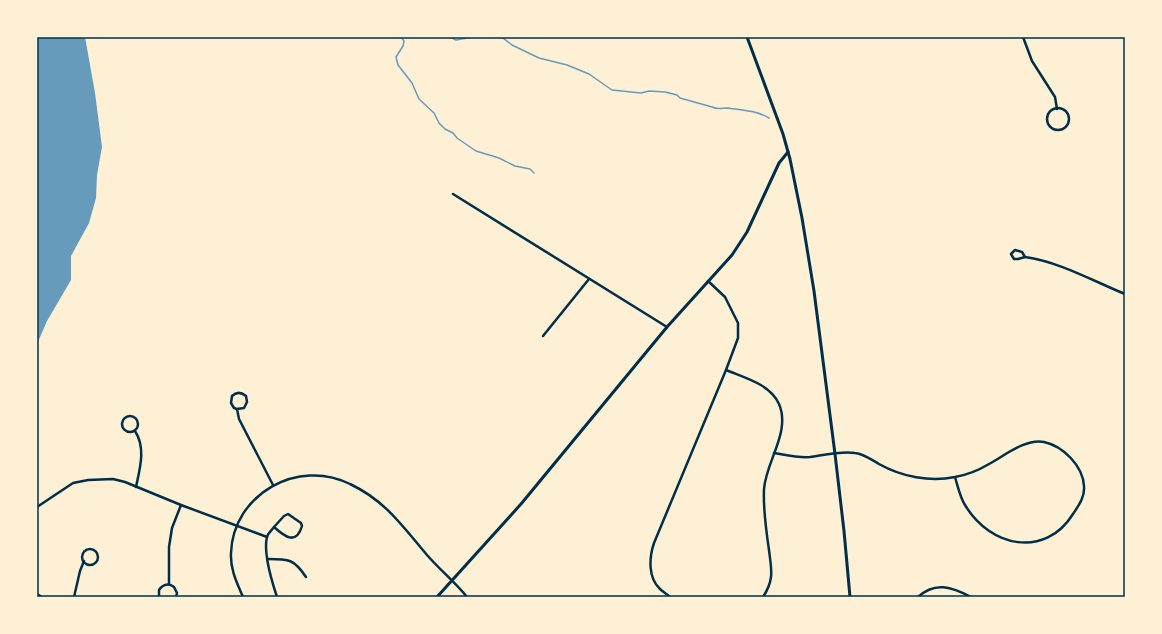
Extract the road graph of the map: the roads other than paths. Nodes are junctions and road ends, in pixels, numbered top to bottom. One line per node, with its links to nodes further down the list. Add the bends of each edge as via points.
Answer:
1 (747, 37): 4 (street)
2 (1023, 37): 3 (street, via 1032,61 1055,97)
3 (1057, 109): 3 (street, via 1065,111 1068,118 1066,126 1059,130 1051,128 1047,120 1050,112)
4 (788, 152): 8 (street, via 779,162 741,243); 16 (street, via 814,291)
5 (453, 194): 7 (street)
6 (1025, 257): 6 (street, via 1019,250 1011,254 1014,259); 9 (street, via 1059,266)
7 (589, 279): 10 (street); 11 (street)
8 (708, 281): 10 (street); 12 (street, via 725,297 738,323 738,338)
9 (1125, 294)
10 (667, 327): 28 (street, via 521,504)
11 (543, 336)
12 (726, 370): 15 (street, via 766,388 779,402 782,425); 39 (street, via 651,553 655,583)
13 (237, 409): 13 (street, via 244,408 247,402 246,396 240,393 234,394 231,400 232,406); 18 (street, via 239,419)
14 (135, 431): 14 (street, via 123,429 121,424 125,417 130,416 137,420 138,426); 19 (street, via 140,438 142,451)
15 (774, 453): 16 (street, via 809,457); 40 (street, via 764,487 771,578)
16 (835, 454): 17 (street, via 854,452 911,476 935,479); 41 (street)
17 (955, 477): 17 (street, via 976,470 1025,444 1044,442 1060,449 1071,458 1080,471 1084,488 1080,503 1062,528 1033,542 1013,542 996,535 976,519 965,505)
18 (273, 485): 22 (street, via 255,498); 28 (street, via 311,475 331,477 352,484 384,505)
19 (136, 487): 20 (street); 21 (street, via 104,478 81,481)
20 (181, 505): 22 (street); 29 (street, via 168,547)
21 (37, 507)
22 (237, 526): 24 (street); 35 (street, via 232,544 231,564)
23 (274, 527): 23 (street, via 291,538 296,536 302,526 288,514); 24 (street)
24 (267, 537): 25 (street)
25 (268, 559): 27 (street, via 289,560 299,567); 36 (street)
26 (84, 561): 26 (street, via 86,550 97,553 96,562 88,564); 32 (street)
27 (306, 577)
28 (452, 581): 37 (street); 38 (street)
29 (169, 584): 33 (street, via 161,587); 34 (street, via 176,590)
30 (37, 594): 31 (street)
31 (42, 597)
32 (74, 597)
33 (159, 597)
34 (176, 597)
35 (242, 597)
36 (277, 597)
37 (437, 597)
38 (467, 597)
39 (670, 597)
40 (763, 597)
41 (850, 597)
42 (918, 597): 43 (street, via 940,586)
43 (971, 597)

